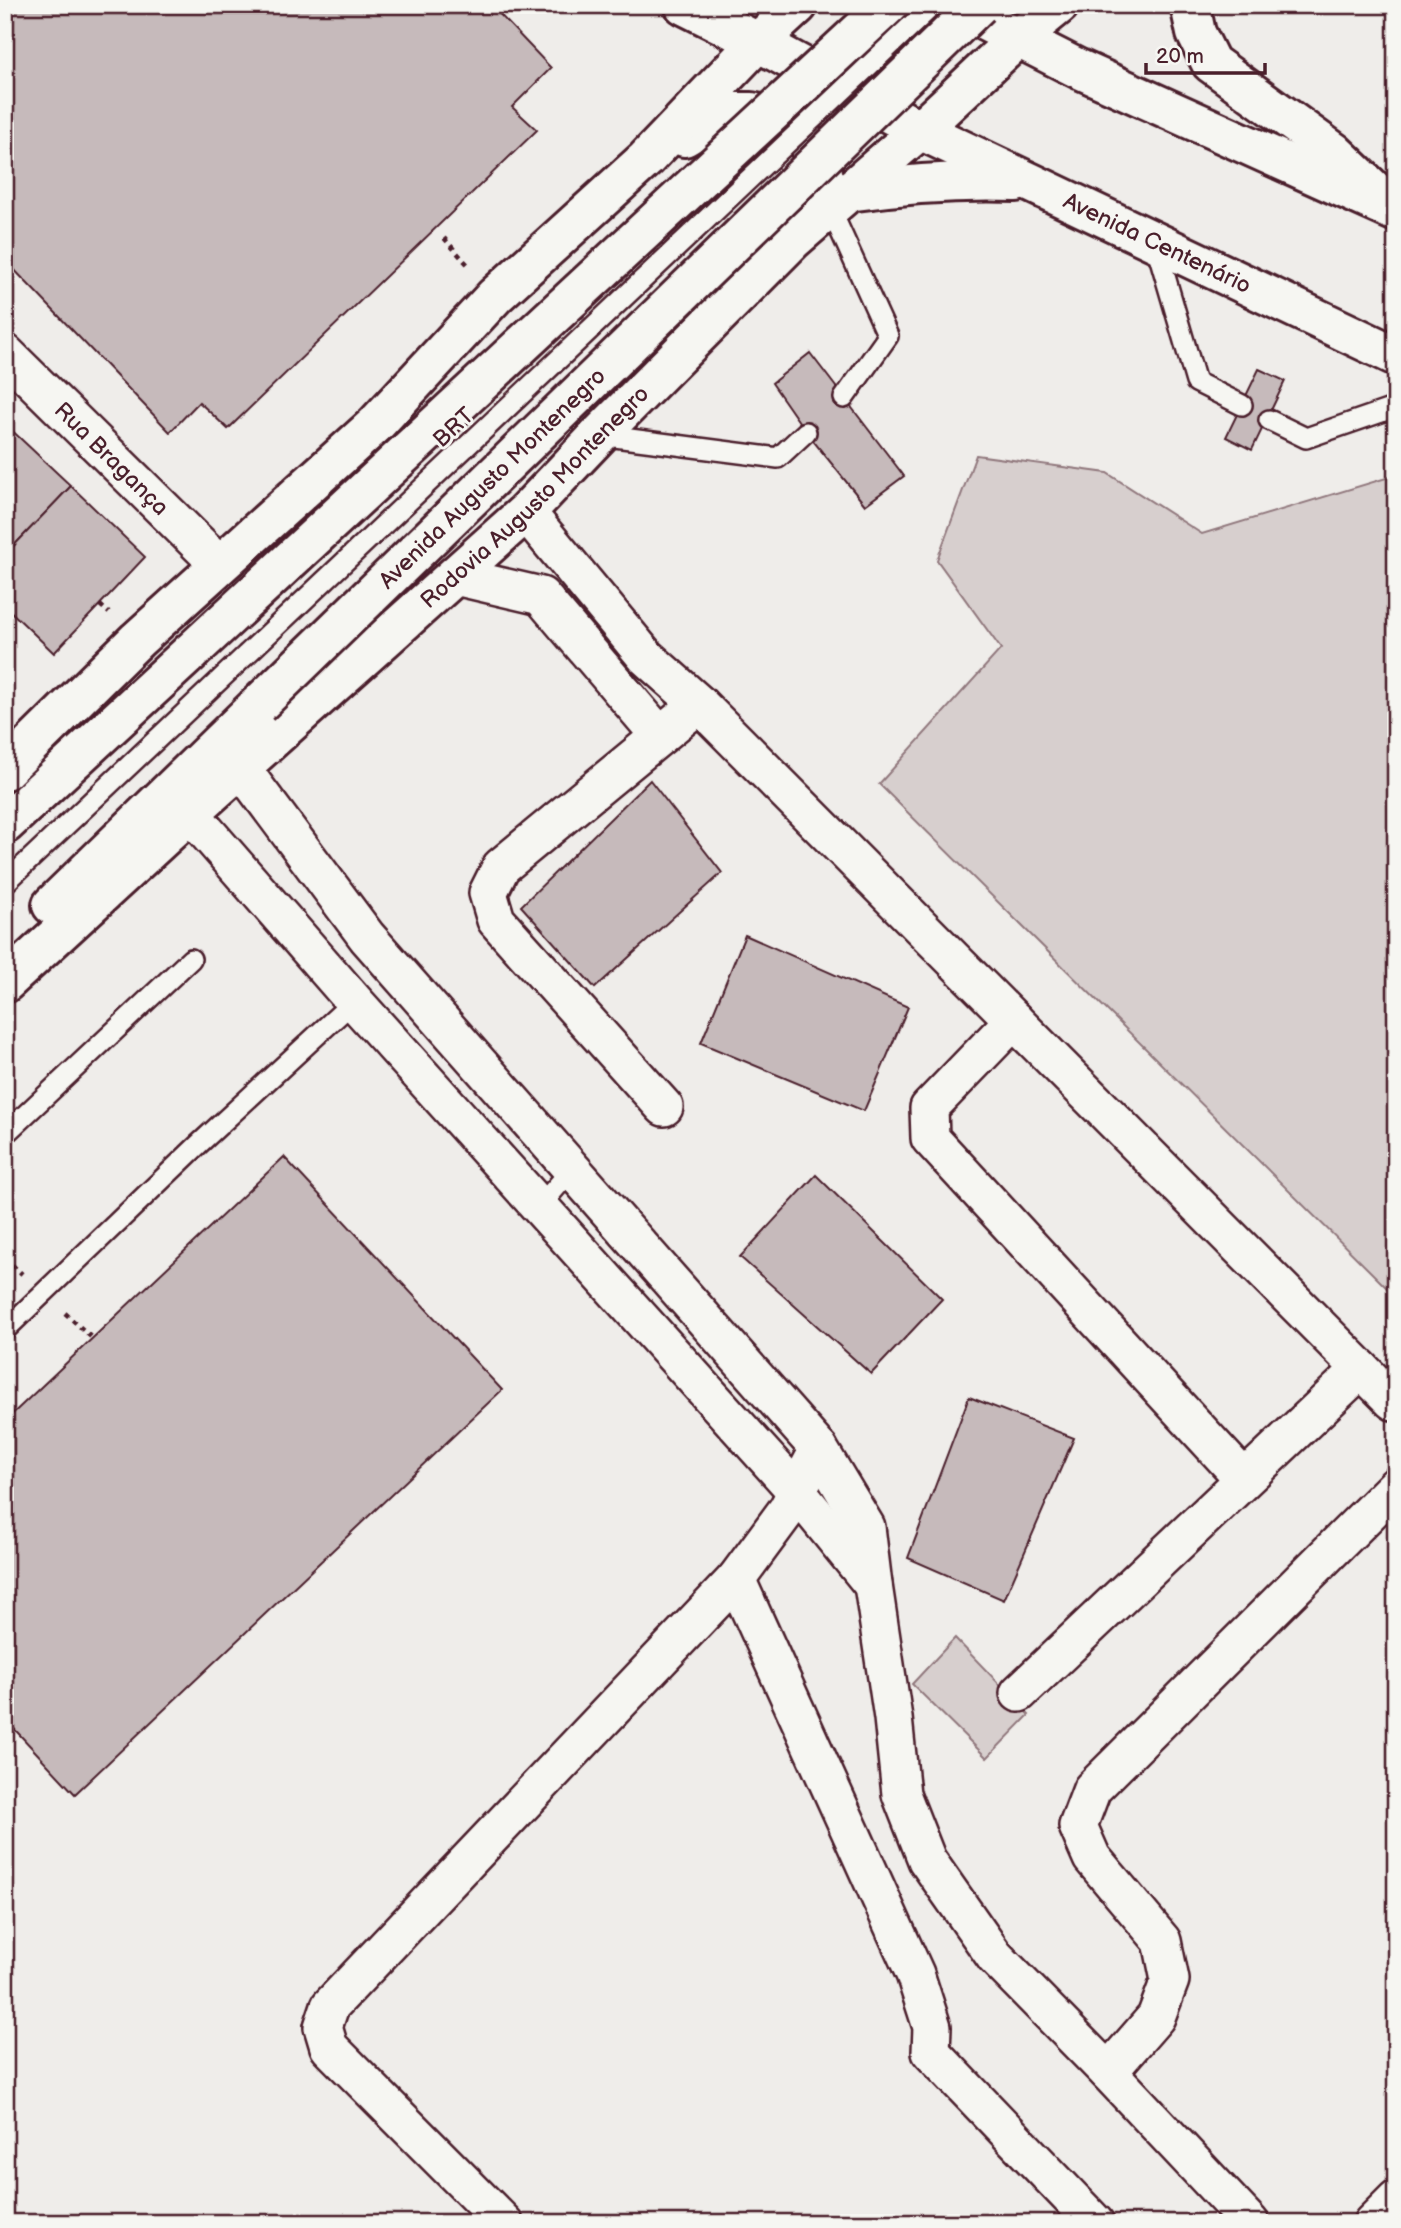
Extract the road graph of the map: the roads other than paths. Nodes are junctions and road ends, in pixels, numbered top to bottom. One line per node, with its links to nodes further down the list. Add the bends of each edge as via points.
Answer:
1 (684, 5): 10 (main road, Avenida Centenário)
2 (798, 5): 10 (main road)
3 (888, 5): 36 (main road, bridge)
4 (933, 5): 37 (lane, BRT, bridge)
5 (953, 5): 9 (main road)
6 (979, 5): 38 (main road, Avenida Augusto Montenegro, bridge)
7 (1059, 5): 9 (main road, Rodovia Augusto Montenegro)
8 (1190, 5): 15 (main road, via 1196,33 1211,63 1334,152)
9 (1017, 39): 11 (main road, Rodovia Augusto Montenegro); 15 (main road)
10 (758, 42): 11 (main road, Avenida Centenário); 12 (main road)
11 (920, 130): 13 (main road, Avenida Centenário); 14 (main road, Rodovia Augusto Montenegro)
12 (646, 159): 16 (main road, via 727,112 782,118 820,156 825,184); 27 (main road, via 495,296 376,424)
13 (1029, 182): 14 (main road, via 906,184); 17 (main road, Avenida Centenário)
14 (838, 200): 16 (main road, Rodovia Augusto Montenegro); 20 (lane, via 888,337)
15 (1396, 211)
16 (792, 241): 25 (main road, Rodovia Augusto Montenegro)
17 (1154, 241): 19 (main road, Avenida Centenário); 21 (lane, via 1196,382)
18 (5, 353): 27 (street, Rua Bragança)
19 (1396, 356)
20 (844, 398)
21 (1241, 405)
22 (1396, 407): 23 (lane, via 1306,438)
23 (1269, 420)
24 (806, 432): 25 (lane, via 778,458)
25 (599, 435): 26 (main road, Rodovia Augusto Montenegro)
26 (526, 512): 28 (street); 29 (main road, Rodovia Augusto Montenegro)
27 (220, 565): 34 (main road)
28 (571, 566): 30 (street); 31 (street, via 646,657)
29 (455, 576): 30 (street); 33 (main road, Rodovia Augusto Montenegro)
30 (541, 596): 32 (street)
31 (699, 704): 32 (street); 42 (street)
32 (660, 736): 43 (street, via 501,867 488,893 496,920)
33 (241, 768): 35 (main road, Rodovia Augusto Montenegro); 45 (street, via 367,937)
34 (5, 770)
35 (190, 813): 40 (main road, Rodovia Augusto Montenegro); 41 (street)
36 (5, 824)
37 (5, 883)
38 (5, 950)
39 (191, 959): 44 (lane)
40 (5, 983)
41 (354, 1001): 46 (street); 47 (lane)
42 (1014, 1020): 48 (street); 51 (street, via 929,1108 930,1138)
43 (664, 1107)
44 (5, 1134)
45 (572, 1169): 46 (lane); 50 (street)
46 (539, 1207): 53 (street)
47 (5, 1330)
48 (1361, 1368): 49 (street); 51 (street)
49 (1393, 1401)
50 (819, 1449): 53 (street); 55 (street, via 866,1527)
51 (1244, 1479): 56 (street)
52 (1396, 1486): 57 (street, via 1092,1789 1078,1826 1092,1858 1162,1941 1170,1980 1156,2017)
53 (798, 1493): 54 (street); 55 (street)
54 (736, 1579): 59 (street, via 330,2006 323,2027 330,2047); 60 (street, via 915,1974 932,2027 931,2052)
55 (873, 1585): 57 (street, via 901,1794 927,1860 995,1957)
56 (1019, 1693)
57 (1108, 2072): 61 (street)
58 (1396, 2199): 62 (street)
59 (504, 2223)
60 (1095, 2223)
61 (1250, 2223)
62 (1373, 2223)

